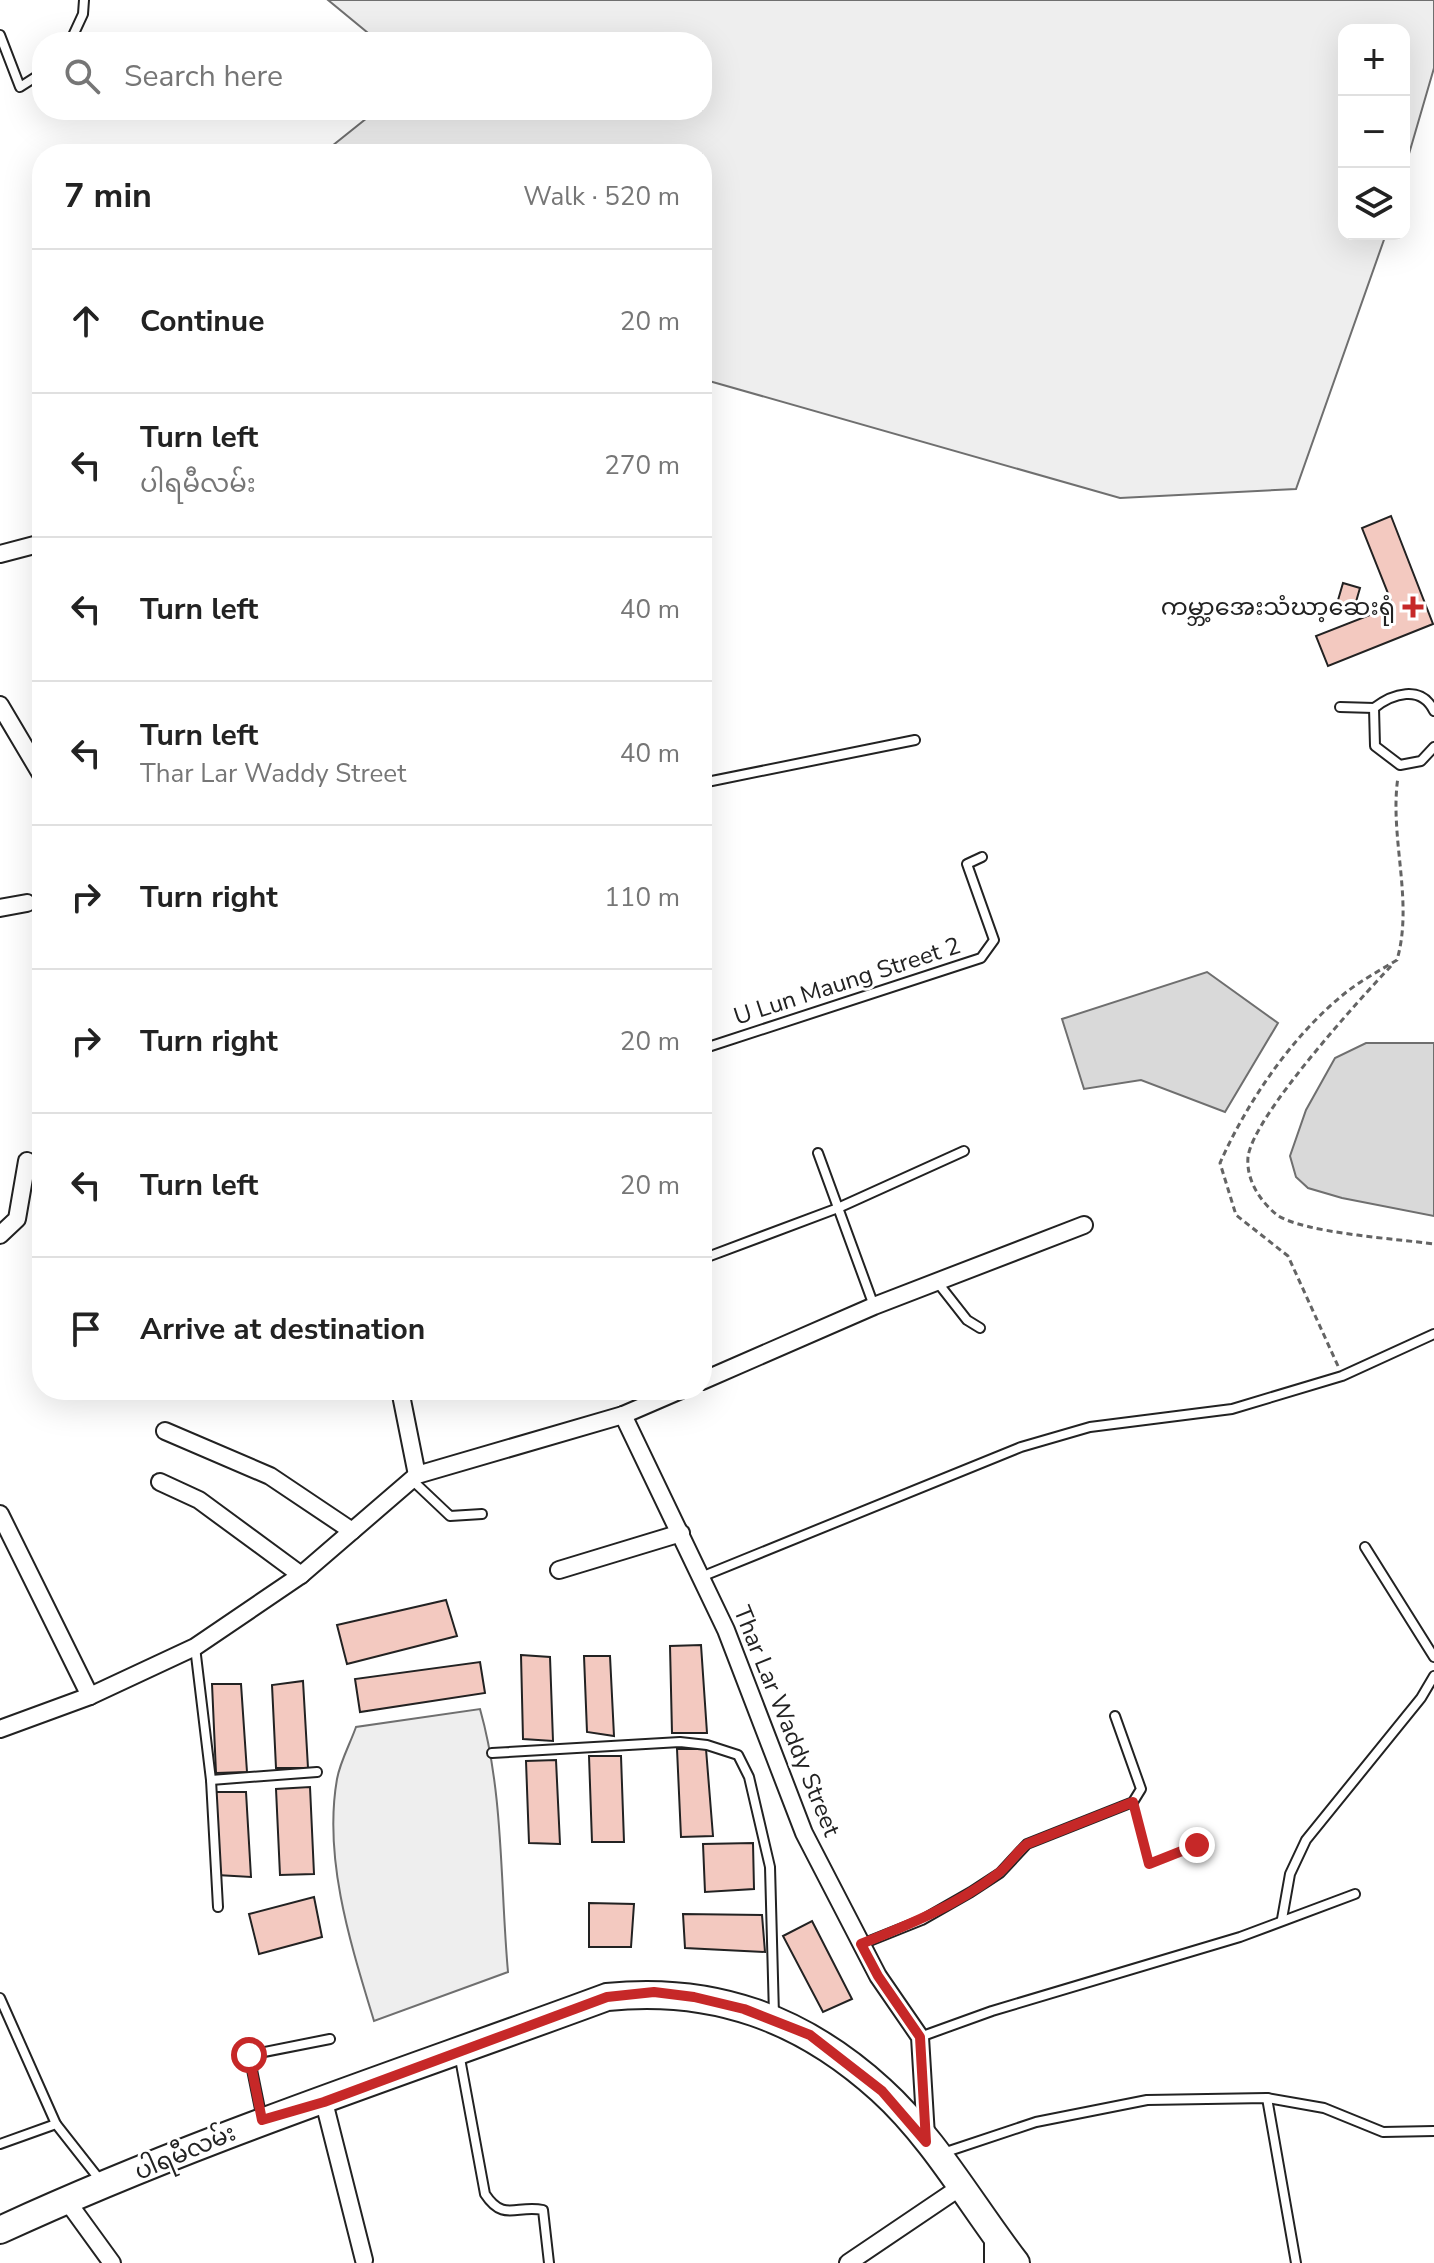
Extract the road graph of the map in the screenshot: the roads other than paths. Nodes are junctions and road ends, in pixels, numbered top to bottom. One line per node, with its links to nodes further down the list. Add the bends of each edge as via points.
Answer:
1 (84, 0): 2 (lane)
2 (75, 32)
3 (0, 35): 4 (lane, via 20,87)
4 (32, 79)
5 (32, 546): 6 (street)
6 (0, 554)
7 (0, 705): 13 (street)
8 (1433, 706): 10 (lane, via 1412,693 1391,695)
9 (1340, 707): 10 (lane)
10 (1374, 708): 12 (lane, via 1375,746 1400,765 1421,761)
11 (915, 740): 14 (lane)
12 (1434, 747)
13 (32, 759)
14 (712, 781)
15 (982, 857): 18 (lane, U Lun Maung Street 2, via 967,864 994,940 981,958)
16 (27, 903): 17 (street)
17 (0, 908)
18 (712, 1046)
19 (964, 1151): 22 (lane)
20 (818, 1153): 22 (lane)
21 (27, 1161): 24 (street, via 17,1219)
22 (838, 1208): 25 (lane); 27 (lane)
23 (1084, 1225): 26 (street)
24 (0, 1235)
25 (712, 1255)
26 (938, 1283): 27 (street); 28 (lane, via 967,1320)
27 (874, 1306): 30 (street)
28 (980, 1328)
29 (1434, 1334): 44 (lane, via 1342,1376 1232,1409 1090,1427 1021,1447)
30 (712, 1377)
31 (402, 1400): 35 (street)
32 (658, 1400): 33 (street)
33 (623, 1415): 35 (street); 40 (street, Thar Lar Waddy Street)
34 (165, 1431): 39 (street, via 270,1476)
35 (414, 1477): 38 (lane, via 450,1516); 39 (street)
36 (160, 1482): 43 (street, via 199,1500)
37 (0, 1514): 48 (street)
38 (482, 1514)
39 (352, 1531): 43 (street)
40 (681, 1533): 42 (street); 44 (street, Thar Lar Waddy Street)
41 (1365, 1547): 46 (lane)
42 (559, 1570)
43 (301, 1575): 45 (street)
44 (701, 1577): 57 (street, Thar Lar Waddy Street, via 804,1833)
45 (195, 1647): 48 (street); 53 (lane)
46 (1434, 1657)
47 (1434, 1676): 56 (lane, via 1306,1840 1290,1874)
48 (90, 1696): 50 (street)
49 (1115, 1716): 57 (lane, via 1141,1789 1133,1802 1027,1844 1000,1873 971,1892 922,1920)
50 (4, 1722)
51 (492, 1753): 59 (lane, via 680,1742 738,1755 749,1777 770,1867)
52 (317, 1772): 53 (lane)
53 (211, 1780): 55 (lane)
54 (1355, 1894): 56 (lane)
55 (218, 1907)
56 (1282, 1919): 60 (lane, via 1240,1937)
57 (861, 1944): 60 (street, Thar Lar Waddy Street)
58 (0, 1998): 66 (lane)
59 (774, 2020): 62 (main road, ပါရမီလမ်း, via 694,1997 654,1992 607,1997); 69 (main road, ပါရမီလမ်း, via 810,2035 882,2091)
60 (920, 2037): 69 (street)
61 (330, 2039): 65 (lane, via 249,2055)
62 (459, 2052): 64 (main road, ပါရမီလမ်း); 77 (lane, via 485,2194 493,2207 508,2212 543,2210)
63 (1267, 2098): 67 (lane, via 1324,2108 1383,2132); 69 (lane, via 1147,2100); 81 (lane)
64 (324, 2102): 65 (main road, ပါရမီလမ်း); 75 (street)
65 (262, 2120): 70 (main road, ပါရမီလမ်း)
66 (56, 2124): 68 (lane); 70 (lane)
67 (1434, 2131)
68 (0, 2144)
69 (932, 2148): 71 (main road, ပါရမီလမ်း)
70 (105, 2186): 72 (main road, ပါရမီလမ်း)
71 (959, 2188): 74 (main road, ပါရမီလမ်း); 78 (street)
72 (67, 2201): 73 (main road, ပါရမီလမ်း); 76 (street)
73 (4, 2225)
74 (993, 2233): 79 (street); 80 (main road, ပါရမီလမ်း)
75 (364, 2260)
76 (112, 2263)
77 (549, 2263)
78 (848, 2263)
79 (993, 2263)
80 (1016, 2263)
81 (1296, 2263)

